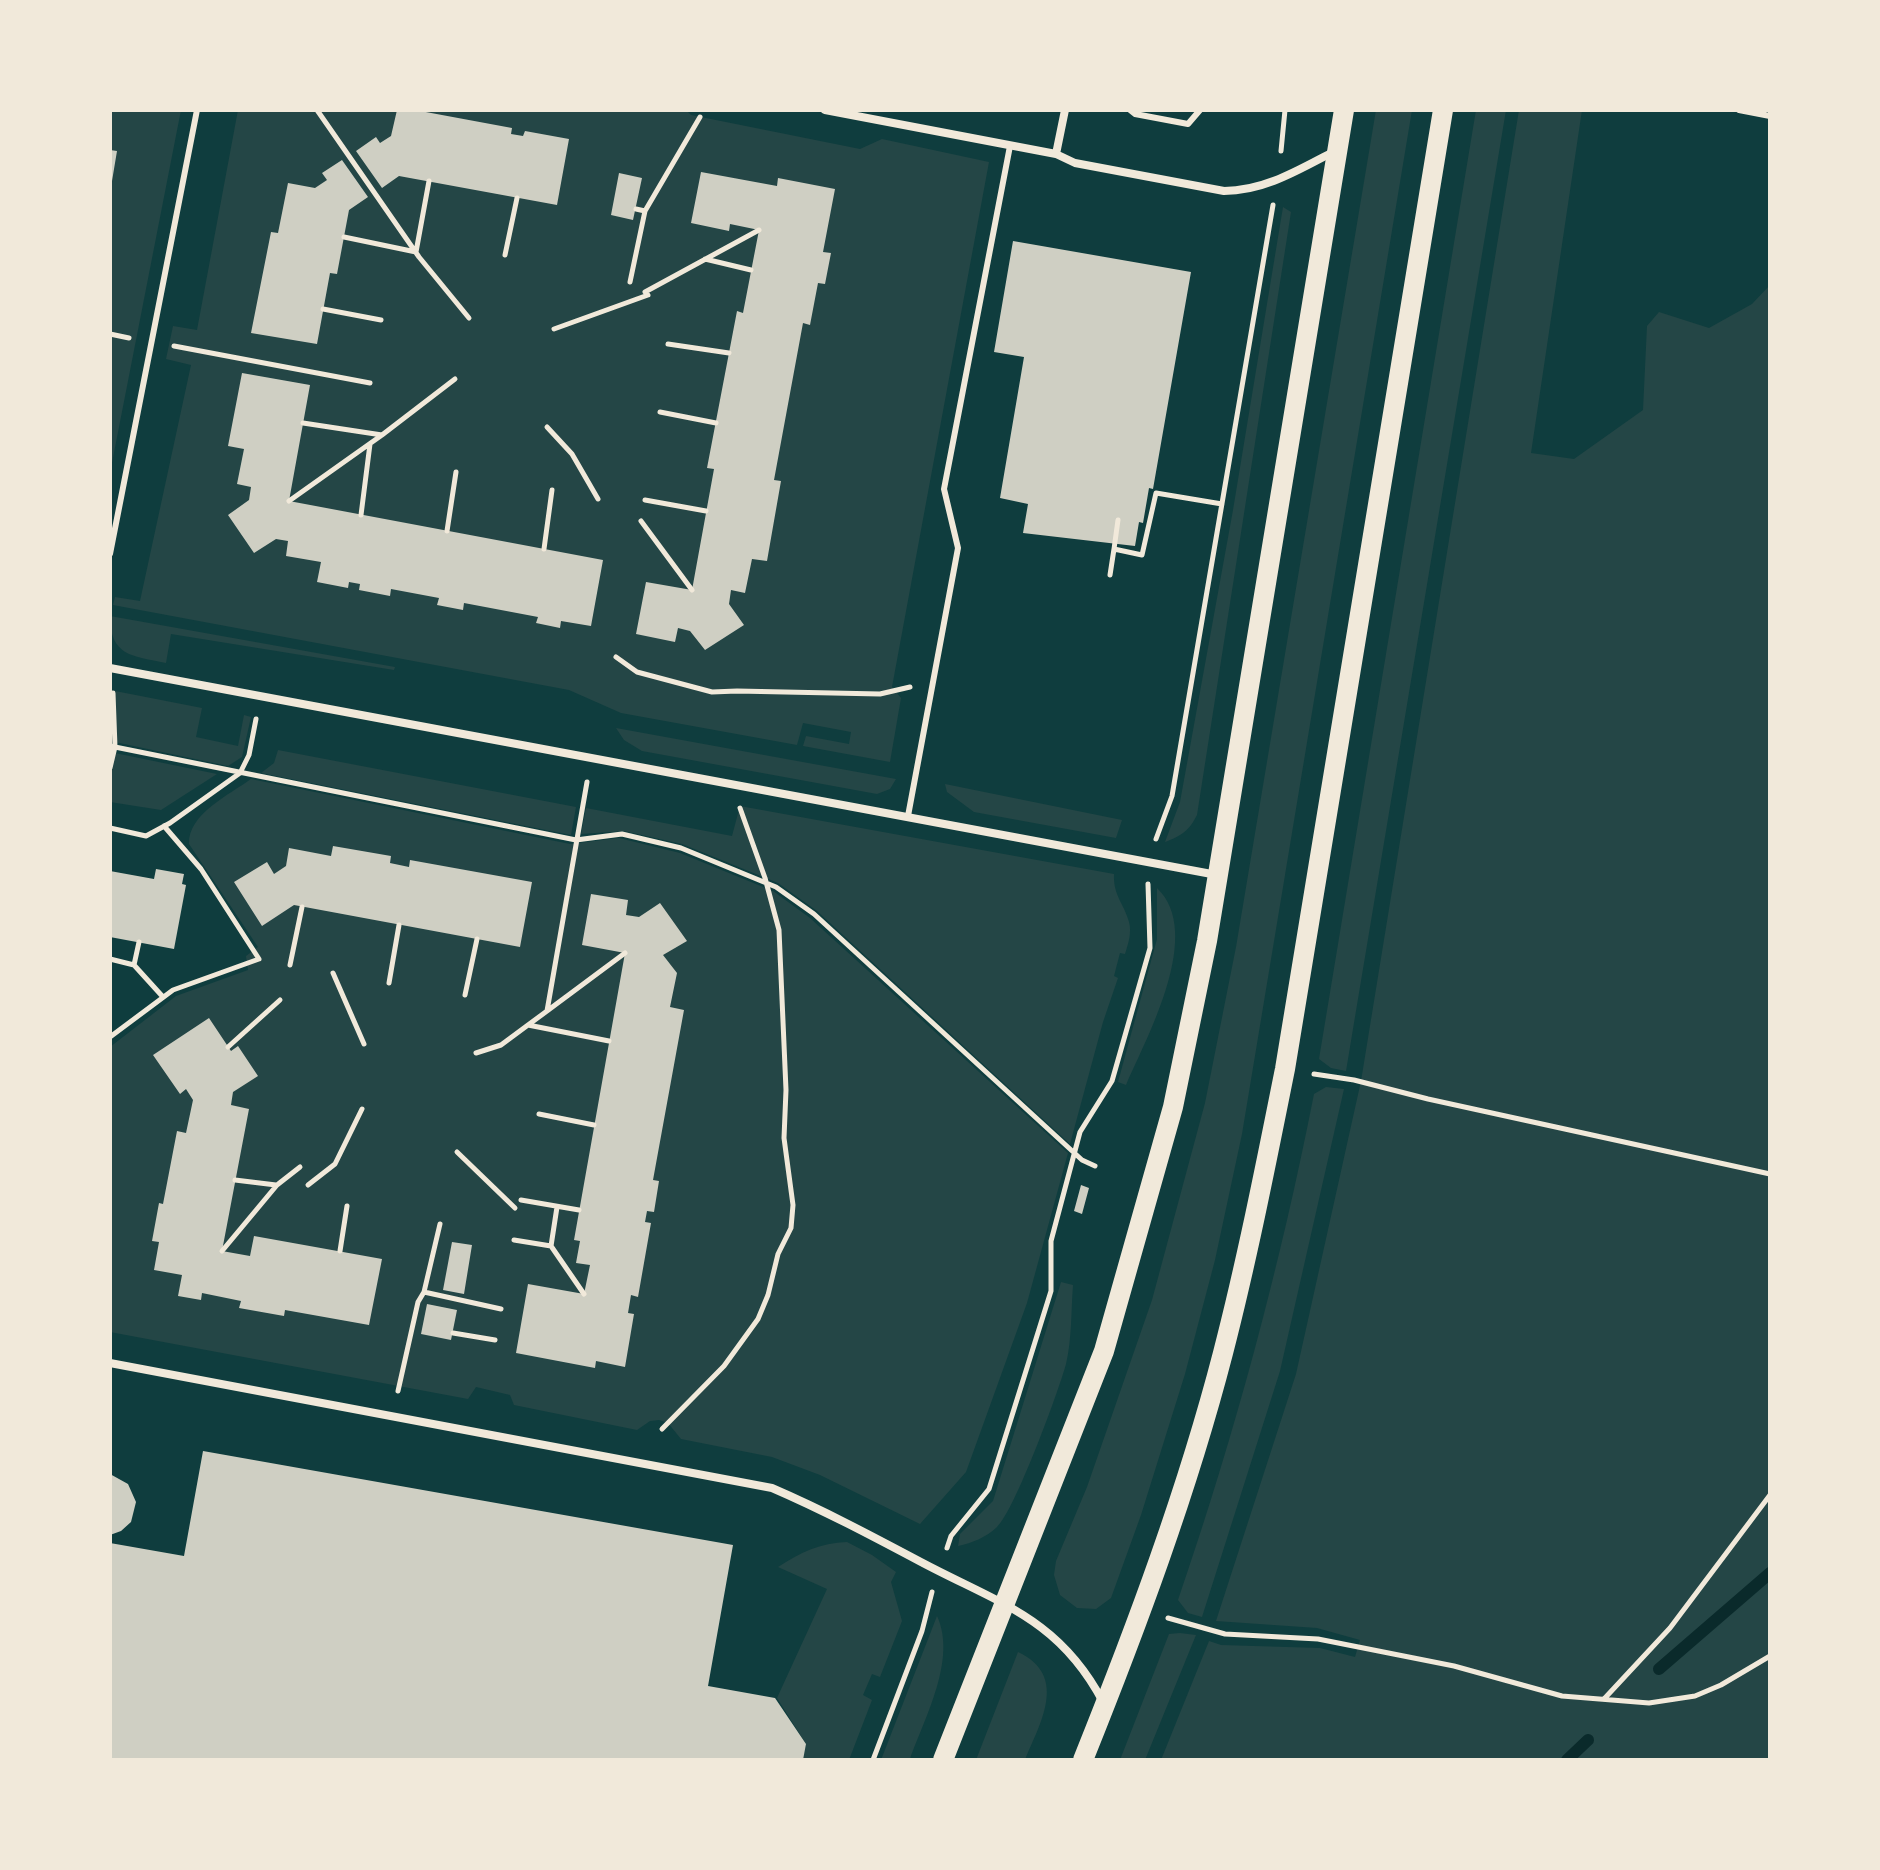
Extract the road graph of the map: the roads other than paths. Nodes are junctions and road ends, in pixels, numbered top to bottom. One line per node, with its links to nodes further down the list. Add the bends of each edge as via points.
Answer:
1 (197, 110): 13 (lane)
2 (825, 110): 10 (street)
3 (1065, 110): 12 (street)
4 (1130, 110): 5 (lane, via 1188,124)
5 (1200, 110)
6 (1344, 110): 11 (main road)
7 (1443, 110): 19 (main road, via 1262,1187 1222,1355 1183,1487)
8 (1739, 110): 9 (lane)
9 (1770, 116)
10 (1010, 146): 12 (street); 15 (lane, via 944,489 958,548)
11 (1337, 150): 12 (street, via 1277,181 1239,191 1075,163); 16 (main road)
12 (1056, 154)
13 (110, 554)
14 (111, 668): 15 (street)
15 (908, 816): 16 (street)
16 (1217, 875): 18 (main road, via 1188,1041 1144,1217 1104,1351)
17 (110, 1363): 18 (street, via 772,1488)
18 (1006, 1603): 19 (street, via 1067,1652); 20 (main road)
19 (1105, 1704): 21 (main road)
20 (943, 1760)
21 (1083, 1760)

